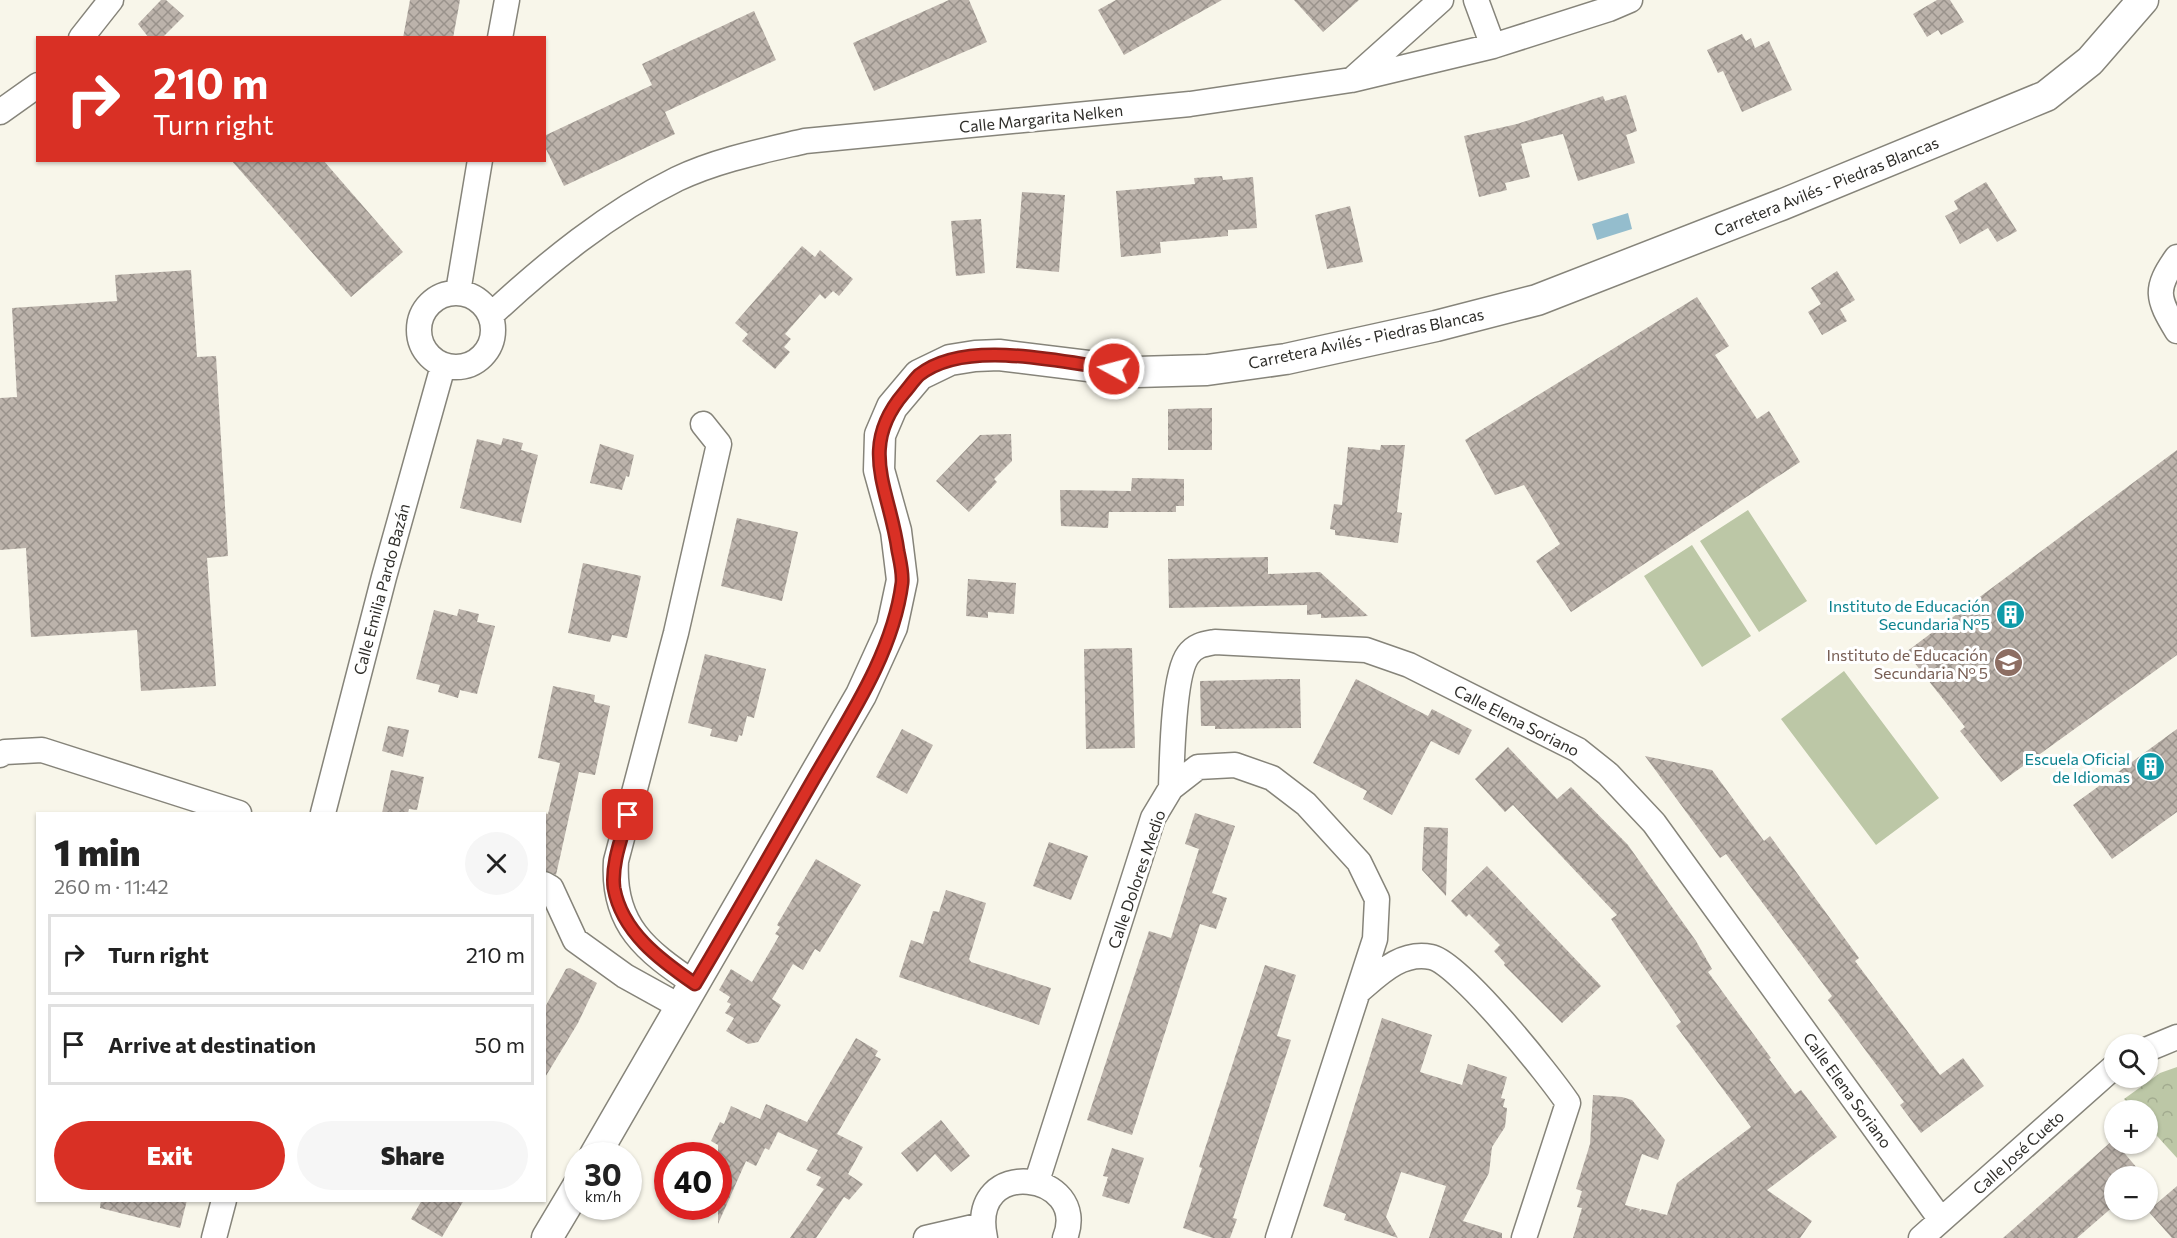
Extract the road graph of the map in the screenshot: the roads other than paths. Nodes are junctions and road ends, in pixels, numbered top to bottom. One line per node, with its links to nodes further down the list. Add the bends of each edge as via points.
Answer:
1 (111, 0): 7 (street)
2 (507, 0): 8 (street)
3 (1441, 0): 10 (street)
4 (1476, 0): 9 (street)
5 (1630, 0): 9 (street, Calle Margarita Nelken)
6 (2132, 7): 26 (street, Carretera Avilés - Piedras Blancas, via 2090,61 2046,96 1537,300 1298,356 1207,370 1137,372 999,355 950,360 920,375 892,407 880,435 879,470 896,531 902,580 892,627 861,695)
7 (83, 36)
8 (501, 36)
9 (1494, 46): 10 (street, Calle Margarita Nelken)
10 (1351, 80): 16 (street, Calle Margarita Nelken, via 1190,104 805,141 744,155 678,179 608,219 531,278)
11 (36, 85): 12 (street)
12 (0, 112)
13 (480, 162): 15 (street)
14 (2177, 257): 17 (street, via 2162,277 2161,304)
15 (458, 292): 16 (street, via 480,300); 18 (street, via 432,301 422,313 418,329 427,355)
16 (491, 315): 18 (street, via 494,336 479,361 459,368)
17 (2177, 331)
18 (443, 366): 23 (street, Calle Emilia Pardo Bazán)
19 (704, 424): 26 (street, via 719,444 676,633 616,861 614,887 627,926 665,963)
20 (0, 755): 22 (street, via 42,750)
21 (1170, 788): 25 (street, Calle Dolores Medio, via 1198,766 1235,765 1272,778 1313,812 1359,862 1377,899 1375,939); 31 (street, Calle Dolores Medio, via 1154,818); 34 (street, Calle Elena Soriano, via 1179,680 1186,657 1197,645 1215,642 1366,650 1409,665 1578,750 1608,774 1654,824)
22 (236, 812)
23 (322, 812)
24 (546, 885): 26 (street, via 551,888 575,940 625,976)
25 (1359, 991): 40 (street, Calle Dolores Medio); 41 (street, via 1391,964 1414,957 1432,957 1457,974 1556,1085 1568,1103)
26 (688, 996): 30 (street, Carretera Avilés - Piedras Blancas)
27 (2177, 1037): 28 (street)
28 (2158, 1045)
29 (2104, 1076): 34 (street, Calle José Cueto)
30 (604, 1142)
31 (1037, 1181): 35 (street, via 1011,1182 995,1191 986,1204); 36 (street, via 1055,1192 1064,1204)
32 (223, 1202): 37 (street)
33 (564, 1209): 38 (street)
34 (1941, 1220): 42 (street, Calle José Cueto)
35 (983, 1231): 39 (street)
36 (1071, 1236)
37 (214, 1238)
38 (547, 1238)
39 (926, 1238)
40 (1278, 1238)
41 (1524, 1238)
42 (1921, 1238)

